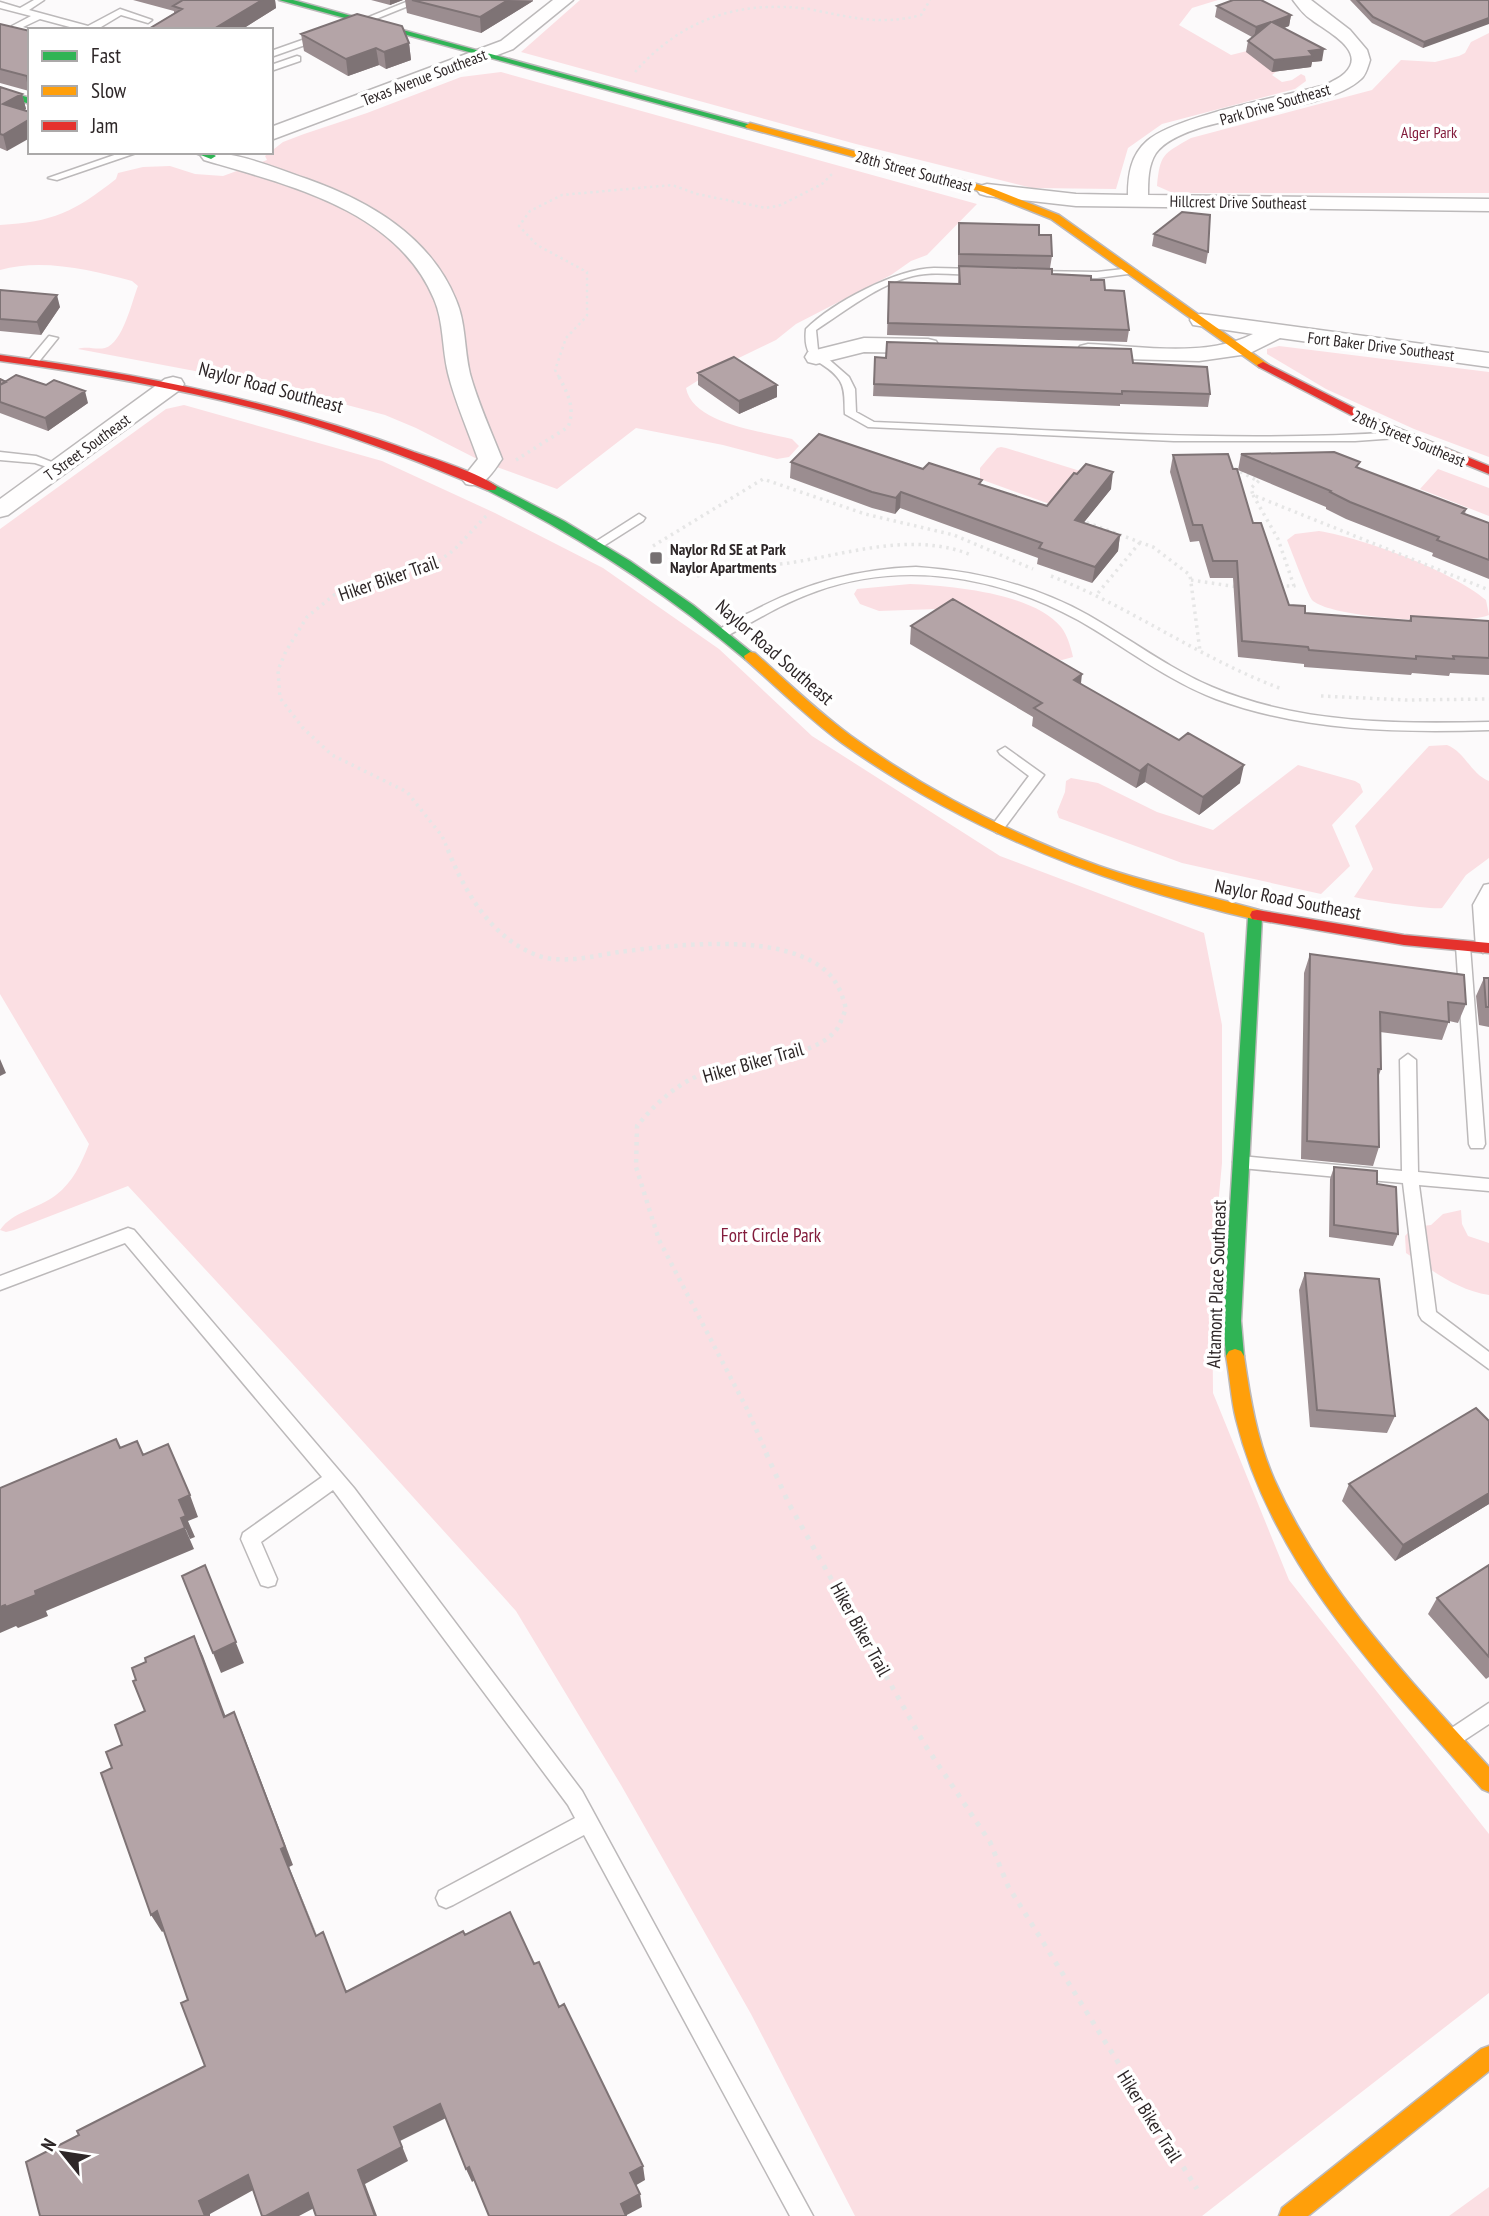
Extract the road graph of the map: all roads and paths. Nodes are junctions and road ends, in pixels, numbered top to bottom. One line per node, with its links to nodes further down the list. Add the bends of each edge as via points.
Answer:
1 (40, 0): 8 (lane)
2 (283, 0): 11 (street, 28th Street Southeast)
3 (419, 0): 11 (lane)
4 (564, 0): 17 (street, Texas Avenue Southeast, via 507,46)
5 (930, 0): 20 (path, via 921,15 878,24 781,5 732,9 662,43)
6 (1302, 0): 30 (street, Park Drive Southeast, via 1315,16 1355,44 1361,60 1354,75 1322,93 1168,136 1141,160)
7 (0, 5): 8 (lane)
8 (21, 11): 9 (lane)
9 (39, 16): 12 (lane); 14 (lane, via 15,28)
10 (148, 20): 13 (lane, via 120,12)
11 (355, 24): 17 (street, 28th Street Southeast)
12 (84, 28)
13 (94, 28)
14 (28, 31)
15 (336, 31): 16 (lane)
16 (273, 53)
17 (483, 55): 23 (street, Texas Avenue Southeast); 28 (street, 28th Street Southeast)
18 (297, 59): 19 (lane)
19 (273, 67)
20 (630, 78)
21 (0, 92): 22 (street)
22 (28, 100)
23 (273, 133)
24 (128, 154): 27 (lane)
25 (213, 154): 54 (street, via 344,202 389,229 420,257 445,300 463,385 490,458)
26 (835, 169): 49 (path, via 822,184 766,208 672,185 562,195 530,211 519,226 537,245 587,272 587,316 566,338 555,370 574,408 573,421)
27 (53, 178)
28 (987, 190): 29 (street, Hillcrest Drive Southeast); 32 (street, 28th Street Southeast)
29 (1076, 200): 30 (street, Hillcrest Drive Southeast); 32 (street, via 1064,206 1062,213)
30 (1138, 200): 31 (street, Hillcrest Drive Southeast)
31 (1489, 205)
32 (1072, 227): 33 (street, 28th Street Southeast)
33 (1132, 271): 35 (lane); 36 (street, 28th Street Southeast)
34 (986, 272): 42 (lane, via 905,274 811,330 808,343)
35 (1014, 273)
36 (1201, 320): 37 (street, Fort Baker Drive Southeast); 40 (street, 28th Street Southeast)
37 (1274, 332): 40 (street); 44 (street, Fort Baker Drive Southeast)
38 (53, 338): 45 (lane)
39 (950, 347): 42 (street, via 871,344)
40 (1240, 349): 41 (street, via 1199,354); 47 (street, 28th Street Southeast, via 1321,399)
41 (1068, 350)
42 (816, 357): 47 (lane, via 848,385 852,414 872,425 1174,438)
43 (0, 358): 45 (street, Naylor Road Southeast)
44 (1489, 360)
45 (33, 362): 46 (street, Naylor Road Southeast)
46 (173, 384): 51 (street, T Street Southeast); 54 (street, Naylor Road Southeast, via 328,423)
47 (1396, 435): 52 (street, 28th Street Southeast)
48 (0, 456): 51 (lane)
49 (511, 463)
50 (1221, 465): 55 (path, via 1231,465)
51 (59, 467): 57 (street, T Street Southeast)
52 (1489, 470)
53 (1267, 473): 55 (path)
54 (474, 479): 62 (street, Naylor Road Southeast)
55 (1258, 481): 56 (path, via 1251,488)
56 (1253, 495): 65 (path, via 1282,543 1294,586); 66 (path)
57 (0, 510)
58 (493, 510): 92 (path, Hiker Biker Trail, via 443,560 334,595 307,617 278,670 280,698 332,755 407,792 442,836 463,887 477,907 521,948 542,957 566,959 736,943 803,958 825,969 836,982 846,1009 837,1031 794,1052 703,1073 667,1096 637,1126 636,1167 659,1240 747,1409 789,1504 925,1745 990,1842 1008,1886)
59 (639, 517): 62 (lane)
60 (1072, 517): 61 (path)
61 (1142, 540): 63 (path, via 1172,557); 67 (path)
62 (598, 544): 68 (street, Naylor Road Southeast)
63 (1191, 580): 64 (path); 69 (path)
64 (1246, 586)
65 (1270, 586)
66 (1489, 590)
67 (1098, 593)
68 (722, 633): 70 (lane, via 812,588 855,576 898,570 947,572 989,579 1051,600 1188,681 1254,707 1350,725); 72 (street, Naylor Road Southeast, via 853,744)
69 (1200, 652)
70 (1489, 726)
71 (1005, 751): 72 (lane, via 1037,775)
72 (997, 828): 74 (street, Naylor Road Southeast, via 1104,872)
73 (1489, 889): 76 (lane, via 1480,905)
74 (1255, 917): 75 (street, Naylor Road Southeast); 79 (street, Altamont Place Southeast)
75 (1463, 946): 76 (street, Naylor Road Southeast); 78 (lane)
76 (1486, 948)
77 (1408, 1060): 80 (lane)
78 (1477, 1144)
79 (1241, 1162): 80 (lane); 87 (street, Altamont Place Southeast, via 1231,1350 1240,1409 1256,1457 1277,1510 1306,1562)
80 (1410, 1177): 81 (lane); 83 (lane, via 1428,1315)
81 (1489, 1185)
82 (0, 1283): 84 (lane, via 128,1236)
83 (1489, 1362)
84 (335, 1478): 85 (lane, via 250,1539); 89 (lane, via 575,1798)
85 (268, 1579)
86 (1489, 1712): 87 (lane)
87 (1452, 1740): 88 (street, Altamont Place Southeast)
88 (1489, 1782)
89 (588, 1822): 90 (lane); 93 (lane)
90 (446, 1898)
91 (1489, 2057): 94 (street)
92 (1197, 2189)
93 (802, 2216)
94 (1290, 2216)

